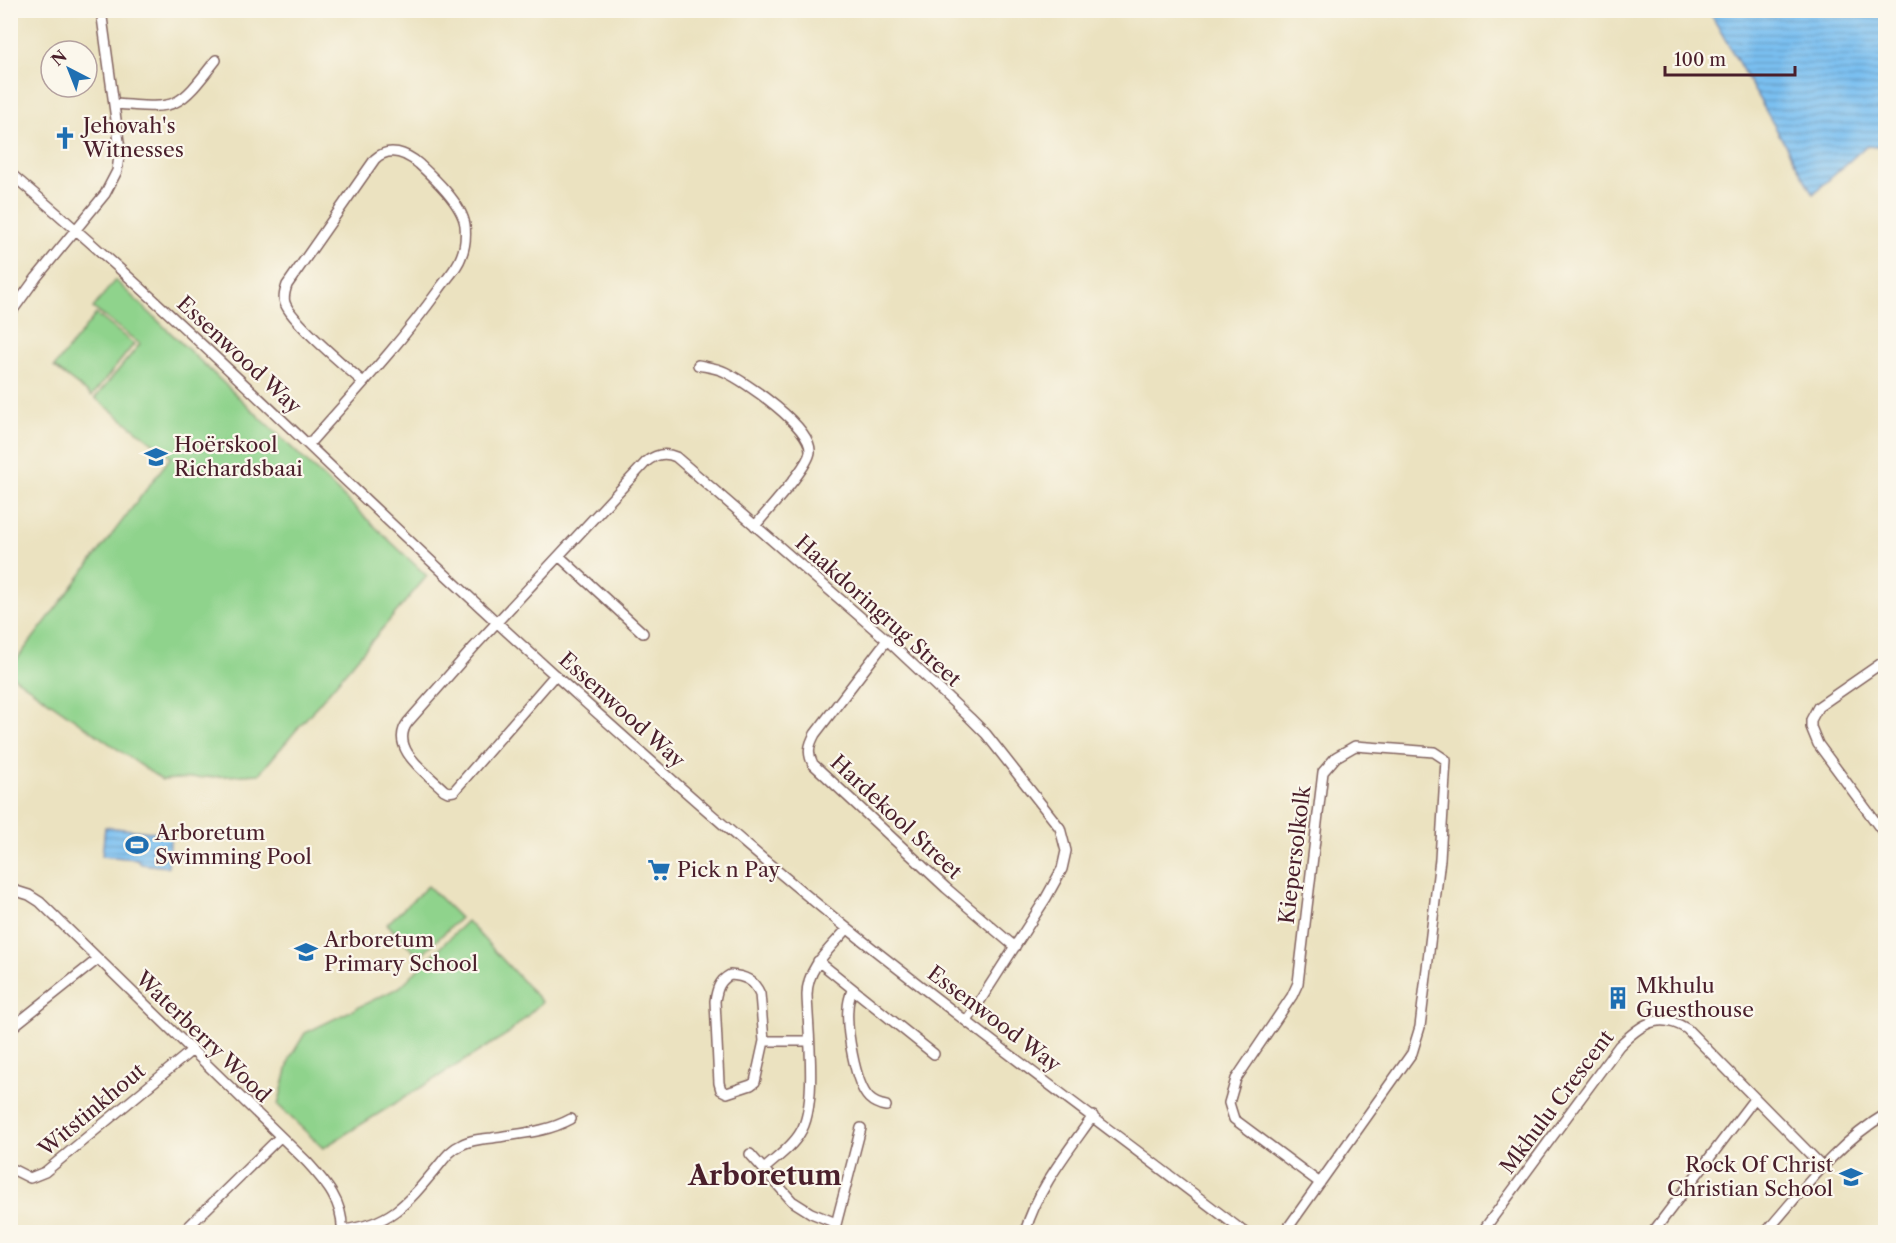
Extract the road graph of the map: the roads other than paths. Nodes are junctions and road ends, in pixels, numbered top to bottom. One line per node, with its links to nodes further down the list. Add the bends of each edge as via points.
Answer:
1 (101, 10): 3 (street)
2 (216, 60): 3 (street, via 189,94 174,105)
3 (115, 104): 5 (street, via 120,148 117,171 105,194)
4 (10, 172): 5 (street, Essenwood Way)
5 (76, 228): 6 (street); 9 (street, Essenwood Way)
6 (10, 315)
7 (698, 365): 10 (street, via 722,371 754,389 807,438 810,451 804,464)
8 (363, 382): 8 (street, via 415,323 461,258 465,236 460,214 441,185 401,153 385,152 375,159 284,294 284,302 302,326); 9 (street)
9 (309, 444): 12 (street, Essenwood Way)
10 (755, 526): 11 (street, Haakdoringrug Street, via 681,461 658,454 646,462); 14 (street, Haakdoringrug Street)
11 (560, 556): 12 (street, Haakdoringrug Street); 13 (street)
12 (498, 621): 16 (street, Essenwood Way); 16 (street, Haakdoringrug Street, via 402,732 405,751 444,790 452,793 458,789)
13 (643, 633)
14 (887, 640): 20 (street, Haakdoringrug Street, via 986,734 1060,828 1066,851 1062,868); 20 (street, Hardekool Street, via 815,734 809,757 946,888)
15 (1886, 660): 17 (street, via 1824,702 1810,720 1818,744)
16 (555, 675): 19 (street, Essenwood Way)
17 (1886, 836)
18 (10, 889): 21 (street, Waterberry Wood, via 40,902)
19 (848, 929): 22 (street); 24 (street, Essenwood Way)
20 (1015, 947): 24 (street, Haakdoringrug Street)
21 (98, 959): 25 (street); 28 (street, Waterberry Wood)
22 (818, 962): 23 (street); 27 (street, via 807,988)
23 (852, 990): 29 (street); 31 (street, via 848,1022 859,1077 870,1100)
24 (967, 1021): 33 (street, Essenwood Way)
25 (10, 1029)
26 (764, 1041): 26 (street, via 758,989 748,978 724,978 715,1001 722,1090 730,1093 753,1084); 27 (street)
27 (808, 1041): 40 (street, via 809,1111 802,1131)
28 (191, 1051): 36 (street, Waterberry Wood); 39 (street, Witstinkhout, via 45,1172 30,1178)
29 (934, 1054)
30 (1755, 1098): 38 (street, Mkhulu Crescent); 48 (street, Mkhulu Crescent, via 1687,1029 1668,1021 1642,1025 1619,1046); 49 (street)
31 (886, 1106)
32 (1886, 1114): 38 (street, via 1852,1137)
33 (1093, 1116): 45 (street, via 1042,1189); 46 (street, Essenwood Way)
34 (571, 1119): 43 (street, via 539,1132 460,1145 392,1214 378,1223)
35 (861, 1128): 42 (street)
36 (280, 1137): 43 (street, Waterberry Wood, via 333,1193 341,1212); 44 (street)
37 (750, 1154): 40 (street)
38 (1823, 1167): 50 (street)
39 (10, 1168)
40 (764, 1169): 42 (street, via 801,1208)
41 (1320, 1183): 41 (street, Kiepersolkolk, via 1412,1053 1420,1027 1440,859 1446,760 1434,752 1355,746 1336,757 1323,772 1298,983 1236,1079 1229,1103 1234,1119); 47 (street, Kiepersolkolk)
42 (835, 1228)
43 (342, 1231)
44 (183, 1233)
45 (1025, 1233)
46 (1244, 1233)
47 (1285, 1233)
48 (1482, 1233)
49 (1653, 1233)
50 (1766, 1233)

